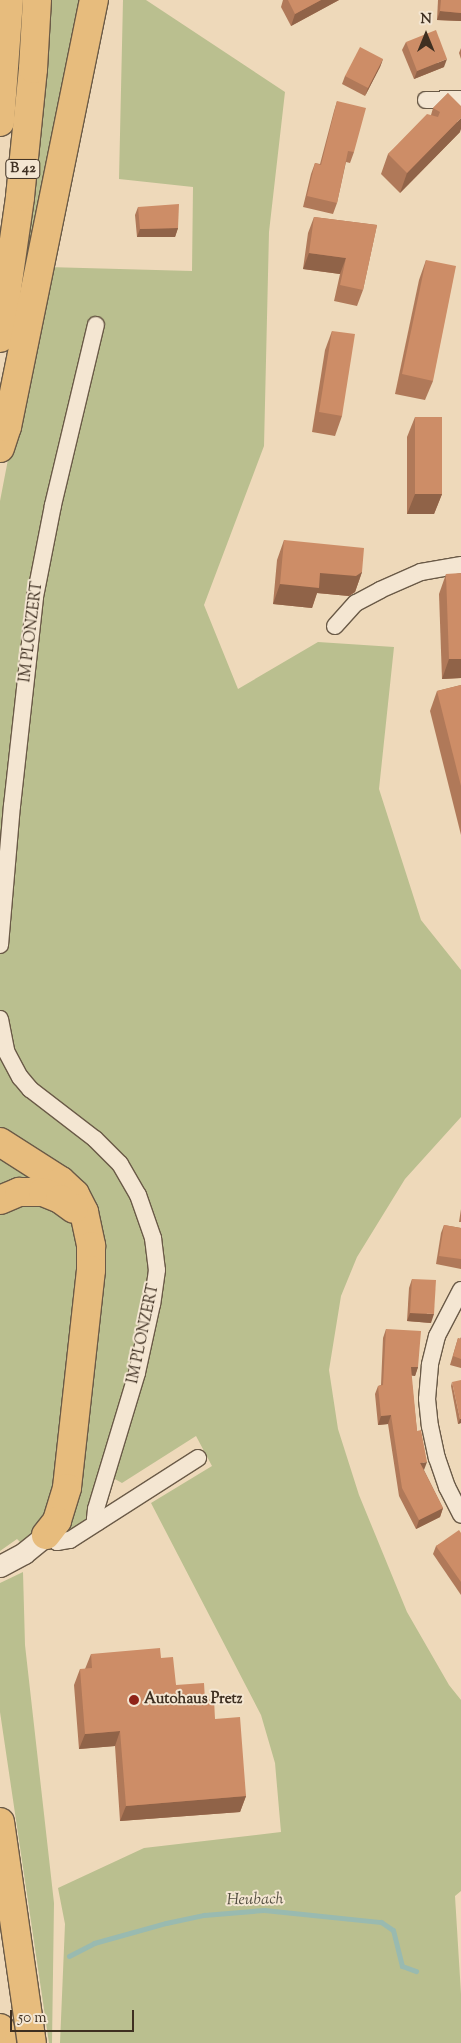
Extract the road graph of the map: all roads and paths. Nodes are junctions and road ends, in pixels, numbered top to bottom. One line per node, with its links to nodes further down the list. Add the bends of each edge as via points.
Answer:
1 (9, 0): 6 (highway)
2 (36, 0): 8 (highway, B 42, via 20,197)
3 (94, 0): 9 (highway, via 7,427)
4 (461, 99): 5 (street)
5 (426, 100)
6 (0, 122)
7 (96, 324): 12 (street, IM PLONZERT, via 35,597)
8 (0, 338)
9 (0, 448)
10 (461, 565): 11 (street, via 421,572 380,590 356,603)
11 (335, 626)
12 (0, 945)
13 (0, 1019): 20 (street, IM PLONZERT, via 6,1051 20,1077 120,1164 138,1194 153,1238 156,1270 152,1304 137,1373 96,1509)
14 (0, 1142): 16 (highway, via 61,1181 75,1194)
15 (0, 1200): 16 (highway, via 19,1192 52,1195 74,1208)
16 (88, 1229): 21 (highway, via 91,1270 67,1488 57,1520)
17 (461, 1290): 19 (street, via 437,1336 427,1398 437,1458)
18 (198, 1458): 20 (street)
19 (461, 1515)
20 (97, 1522): 21 (street, via 62,1542)
21 (46, 1535): 22 (street)
22 (2, 1566)
23 (0, 1822): 26 (highway)
24 (0, 2028): 25 (highway)
25 (2, 2043)
26 (32, 2043)

